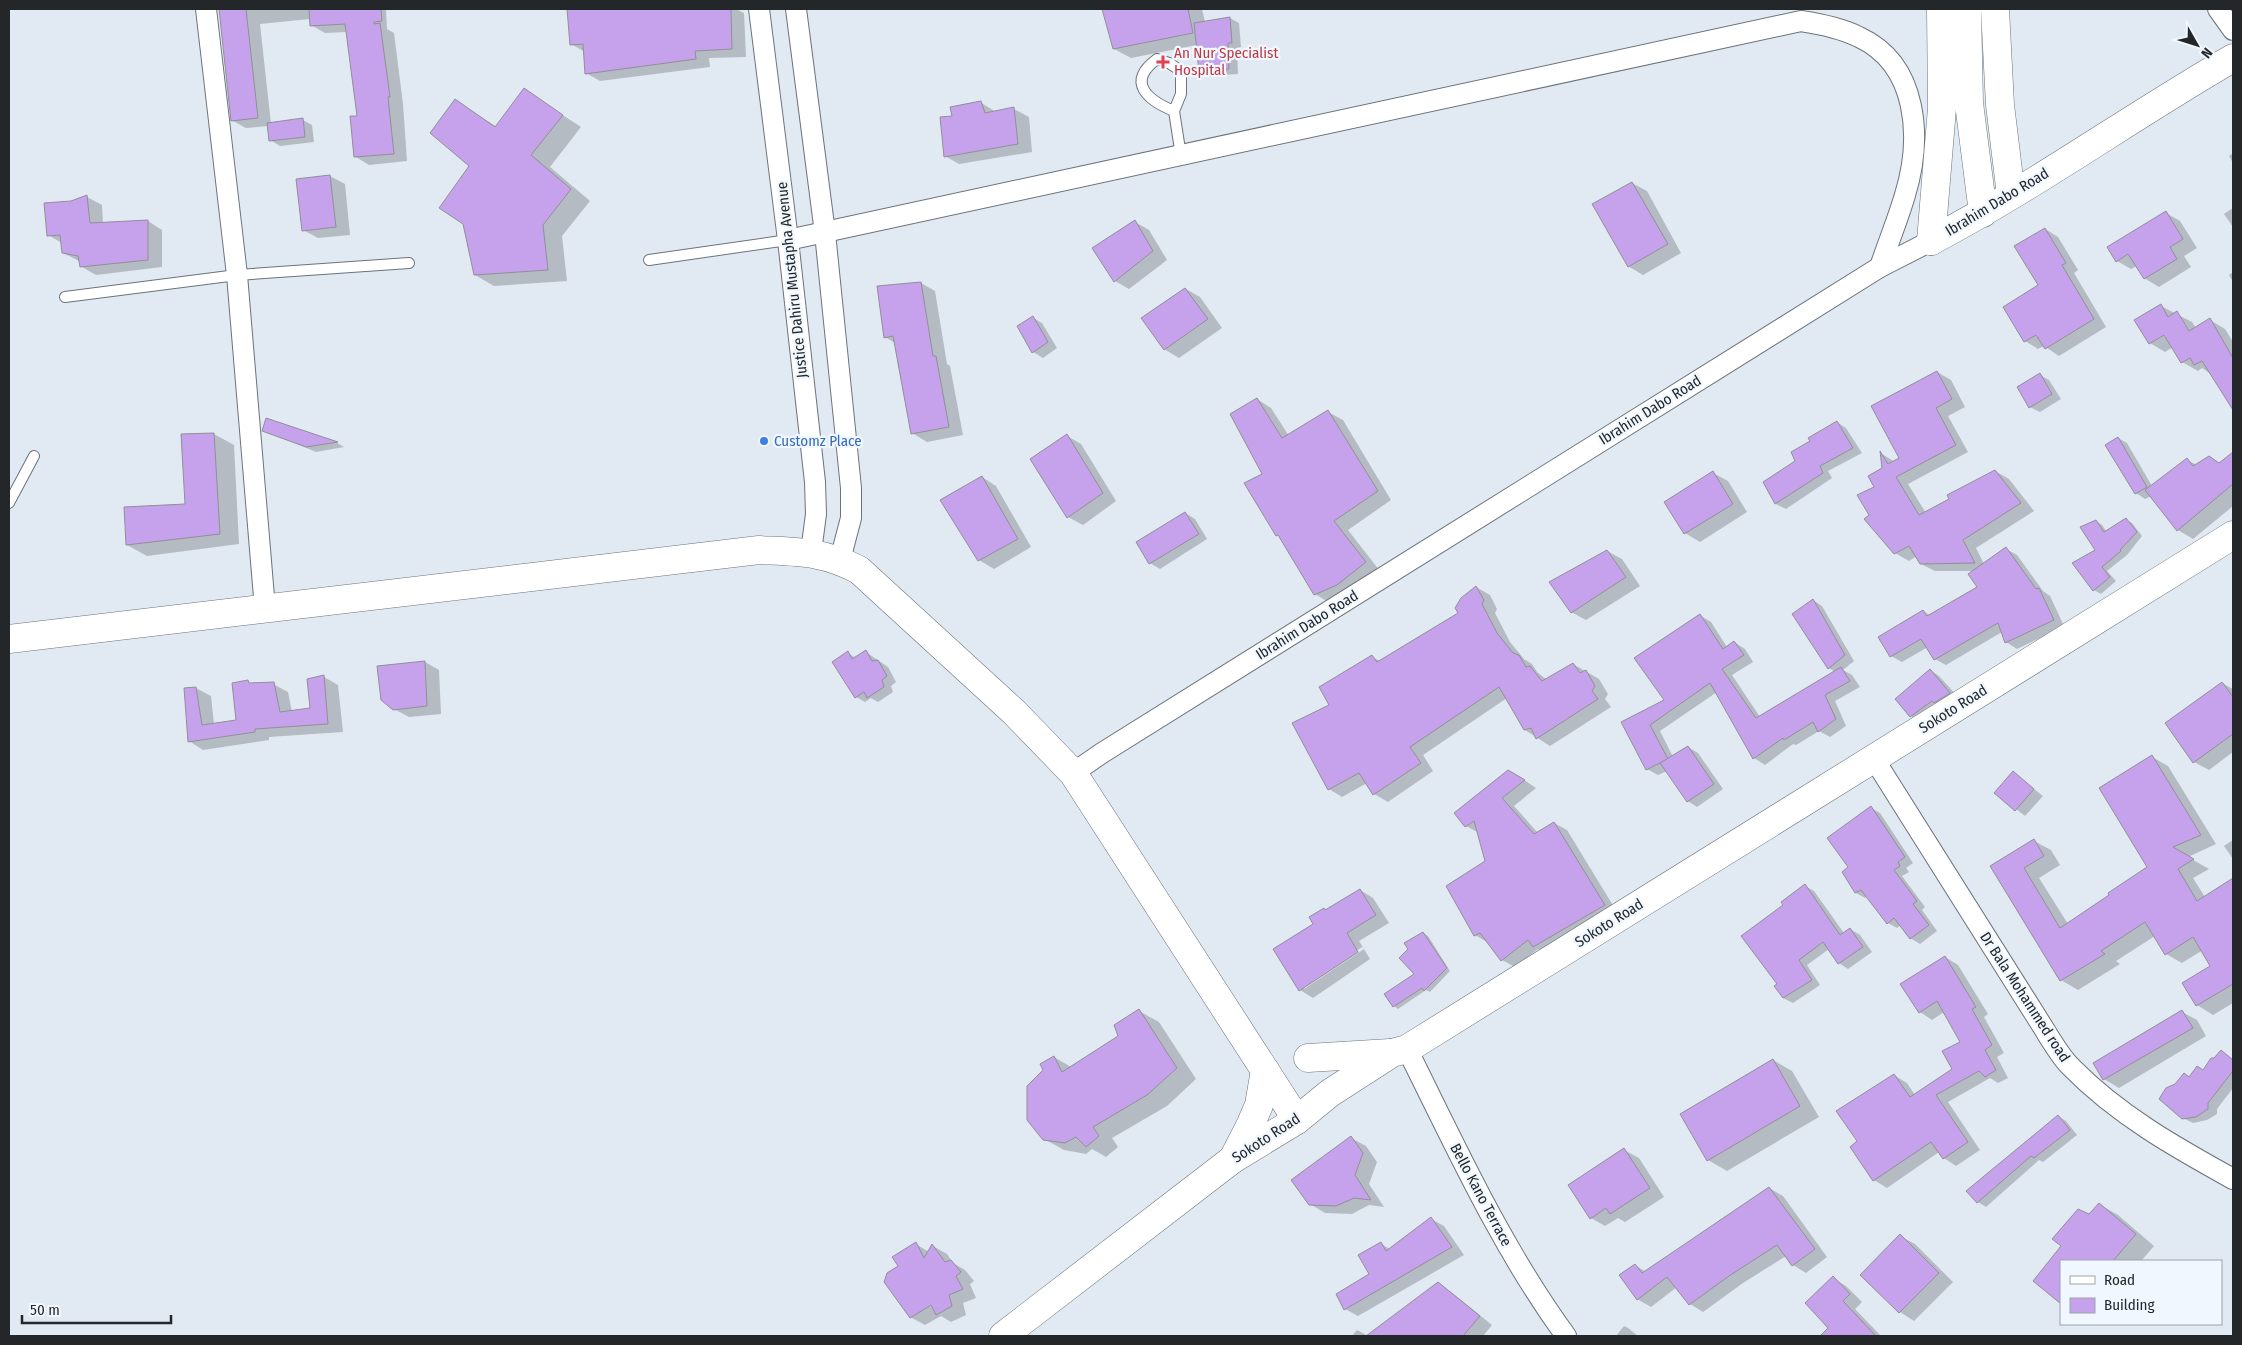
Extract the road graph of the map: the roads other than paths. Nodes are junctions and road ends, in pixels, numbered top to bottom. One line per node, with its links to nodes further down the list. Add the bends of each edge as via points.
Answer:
1 (206, 9): 20 (street)
2 (759, 9): 15 (street, Justice Dahiru Mustapha Avenue)
3 (796, 9): 14 (street)
4 (1941, 9): 16 (street, via 1942,108)
5 (1967, 9): 13 (street, via 1969,102)
6 (1995, 9): 12 (street, via 2000,105)
7 (2218, 9): 8 (street)
8 (2233, 30)
9 (2233, 58): 12 (street, Ibrahim Dabo Road)
10 (1174, 111): 10 (lane, via 1181,94 1180,71 1157,59 1147,67 1142,78 1144,92); 11 (lane)
11 (1181, 156): 14 (street); 19 (street, via 1801,21 1828,25 1861,37 1887,57 1903,80 1912,104 1915,130 1906,193)
12 (2011, 195): 13 (street, Ibrahim Dabo Road)
13 (1983, 213): 16 (street, Ibrahim Dabo Road)
14 (825, 233): 15 (street); 26 (street, via 851,488 851,518)
15 (788, 240): 17 (lane); 25 (street, Justice Dahiru Mustapha Avenue, via 815,482)
16 (1931, 241): 19 (street, Ibrahim Dabo Road)
17 (649, 260)
18 (408, 263): 20 (lane)
19 (1880, 266): 30 (street, Ibrahim Dabo Road)
20 (237, 275): 21 (lane); 27 (street)
21 (66, 297)
22 (34, 456): 23 (lane)
23 (9, 503)
24 (2233, 535): 29 (street, Sokoto Road)
25 (812, 552): 26 (street); 27 (street, via 759,550)
26 (840, 560): 30 (street, via 859,570 1014,712)
27 (265, 609): 28 (street)
28 (9, 639)
29 (1874, 759): 31 (street, Sokoto Road); 36 (street, Dr Bala Mohammed road, via 2070,1066 2112,1106 2170,1144)
30 (1073, 773): 33 (street)
31 (1399, 1051): 32 (street); 34 (street, Sokoto Road, via 1330,1094); 38 (street, Bello Kano Terrace, via 1539,1299)
32 (1308, 1058)
33 (1266, 1070): 34 (street); 35 (street, via 1258,1105)
34 (1297, 1120): 35 (street, Sokoto Road)
35 (1233, 1159): 37 (street, Sokoto Road)
36 (2233, 1179)
37 (1002, 1336)
38 (1566, 1336)

